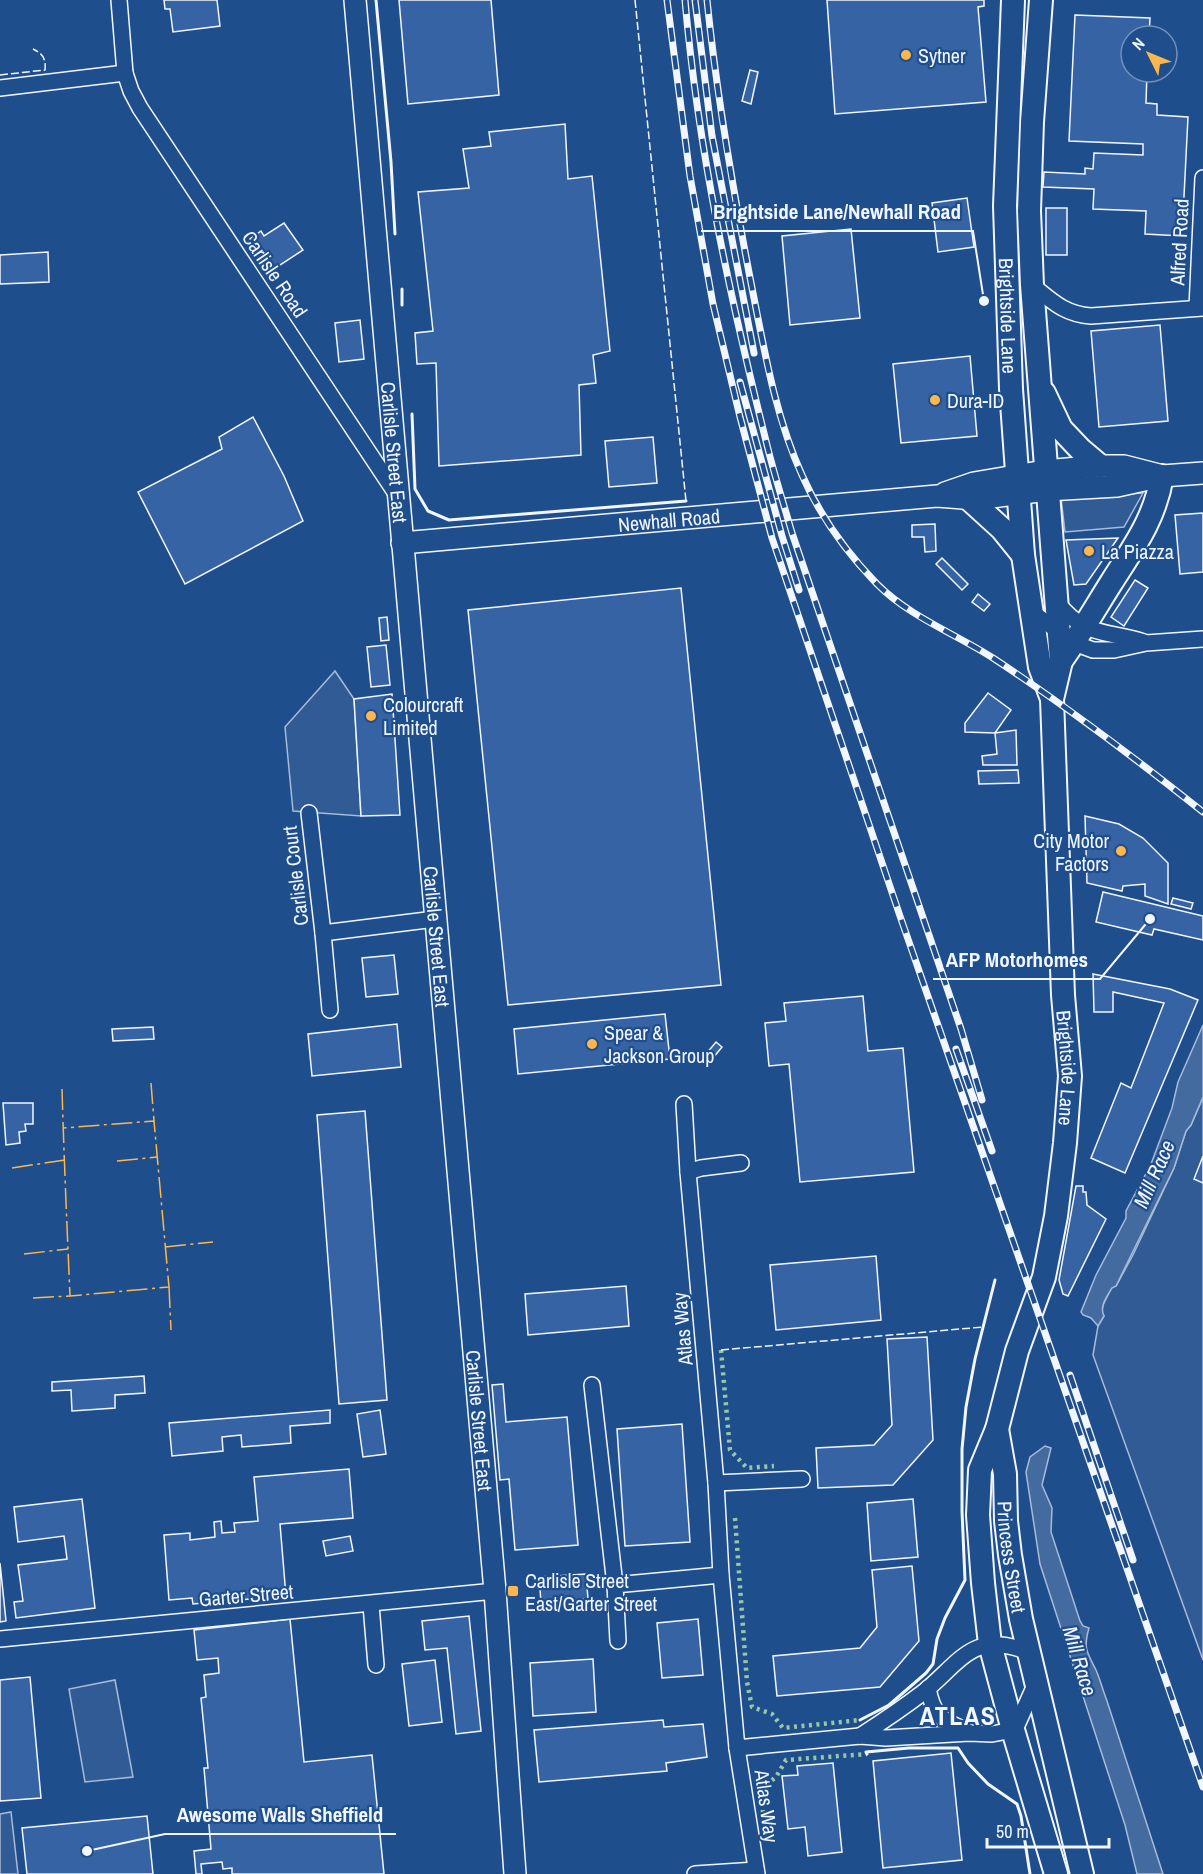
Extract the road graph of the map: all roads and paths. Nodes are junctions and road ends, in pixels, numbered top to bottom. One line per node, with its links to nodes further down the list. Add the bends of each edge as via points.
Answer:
1 (119, 0): 5 (street, Carlisle Road)
2 (356, 0): 16 (main road, Carlisle Street East)
3 (1013, 0): 15 (main road, Brightside Lane, via 1005,206 1011,388)
4 (1041, 0): 8 (main road, Brightside Lane, via 1029,210)
5 (125, 72): 6 (street); 16 (street, Carlisle Road, via 140,108)
6 (0, 88)
7 (1203, 178): 9 (street, Alfred Road)
8 (1032, 285): 9 (street, via 1074,315); 10 (main road, Brightside Lane)
9 (1200, 308)
10 (1039, 384): 11 (main road, via 1061,429); 14 (main road, Brightside Lane)
11 (1100, 466): 13 (main road, Newhall Road, via 1124,466); 14 (main road, Newhall Road)
12 (1203, 473): 13 (main road, Newhall Road)
13 (1162, 476): 14 (main road, Newhall Road, via 1117,486); 23 (main road, via 1155,509 1141,534)
14 (1046, 480): 15 (main road, Newhall Road); 23 (main road, Brightside Lane, via 1057,602)
15 (1019, 485): 17 (main road, Newhall Road, via 974,483); 18 (main road, Newhall Road); 20 (main road, Brightside Lane)
16 (398, 496): 19 (main road, Carlisle Street East)
17 (937, 496): 18 (main road, Newhall Road); 19 (main road, Newhall Road)
18 (969, 499): 20 (main road)
19 (402, 543): 26 (main road, Carlisle Street East)
20 (1023, 555): 21 (main road, Brightside Lane)
21 (1032, 612): 23 (street); 24 (main road, Brightside Lane, via 1040,667)
22 (1203, 639): 23 (street, via 1146,643)
23 (1069, 641): 24 (main road, Brightside Lane)
24 (1052, 699): 33 (main road, Brightside Lane, via 1063,995 1070,1076 1051,1245)
25 (309, 813): 27 (street, Carlisle Court)
26 (435, 919): 27 (street, Carlisle Court); 38 (main road, Carlisle Street East)
27 (323, 933): 28 (street, Carlisle Court)
28 (330, 1010)
29 (684, 1104): 31 (street, Atlas Way)
30 (741, 1163): 31 (street)
31 (688, 1172): 35 (street, Atlas Way)
32 (592, 1385): 37 (street)
33 (997, 1429): 42 (main road, via 980,1470 978,1503); 43 (main road, Princess Street, via 1005,1474 1010,1555)
34 (802, 1479): 35 (street)
35 (716, 1483): 36 (street, Atlas Way)
36 (721, 1575): 37 (street); 50 (street, Atlas Way)
37 (615, 1585): 41 (street)
38 (495, 1592): 39 (street, Garter Street); 52 (main road, Carlisle Street East)
39 (371, 1605): 40 (street, Garter Street); 44 (street)
40 (0, 1639)
41 (618, 1641)
42 (990, 1644): 43 (street); 46 (street, Atlas Way, via 967,1652); 47 (main road)
43 (1028, 1652): 45 (main road, Princess Street)
44 (376, 1665)
45 (1036, 1683): 47 (street); 55 (main road, Princess Street)
46 (928, 1688): 48 (street, Atlas Way, via 937,1715); 49 (street, Atlas Way)
47 (1013, 1730): 48 (street, Atlas Way); 54 (main road)
48 (969, 1733): 49 (street, Atlas Way)
49 (860, 1736): 50 (street, Atlas Way)
50 (737, 1748): 51 (street, Atlas Way)
51 (756, 1872): 53 (street, Atlas Way)
52 (514, 1874)
53 (694, 1874)
54 (1056, 1874)
55 (1082, 1874)

